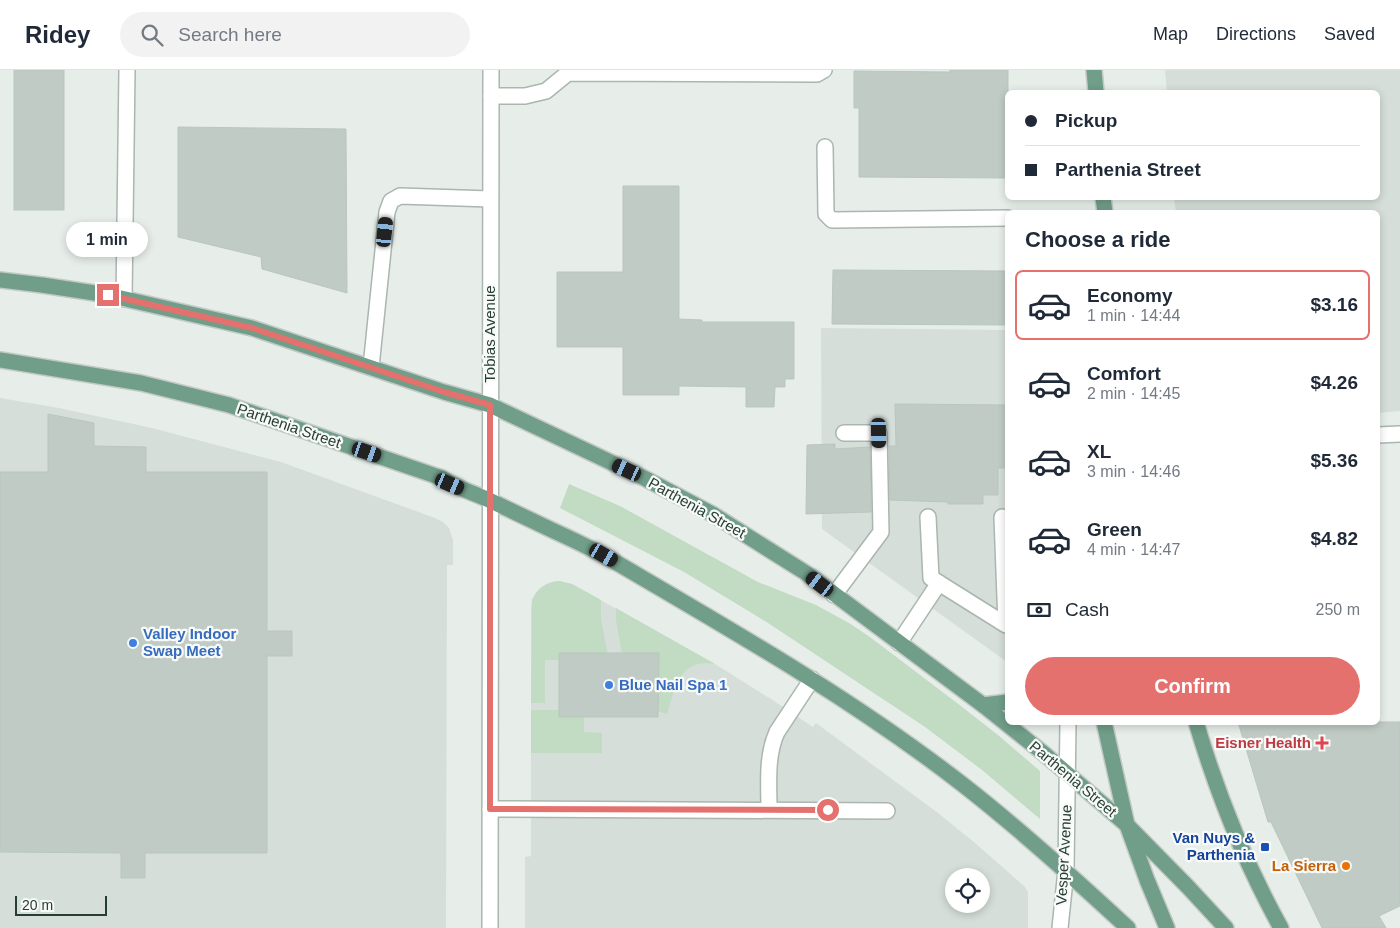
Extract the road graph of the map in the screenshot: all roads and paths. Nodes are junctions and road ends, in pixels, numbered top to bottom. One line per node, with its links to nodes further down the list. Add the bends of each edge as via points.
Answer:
1 (126, 70): 11 (street)
2 (491, 70): 6 (street, Tobias Avenue)
3 (824, 70): 6 (street, via 817,74 568,73 546,91 525,96)
4 (1094, 70): 5 (main road)
5 (1096, 90)
6 (491, 96): 8 (street, Tobias Avenue)
7 (825, 147): 9 (street, via 826,214 832,220)
8 (490, 198): 13 (street, via 400,196 392,201 387,212); 14 (street, Tobias Avenue)
9 (1005, 218)
10 (0, 280): 11 (main road, Parthenia Street)
11 (124, 299): 13 (main road, Parthenia Street, via 252,328)
12 (0, 360): 18 (main road, Parthenia Street, via 141,383 229,405 442,478)
13 (371, 367): 14 (main road, Parthenia Street)
14 (490, 405): 18 (street, Tobias Avenue); 22 (main road, Parthenia Street, via 714,515)
15 (844, 433): 22 (street, via 879,433 881,532)
16 (1400, 434): 17 (street)
17 (1380, 435)
18 (490, 500): 26 (main road, Parthenia Street, via 604,555); 35 (street, Tobias Avenue)
19 (928, 517): 21 (street, via 931,578)
20 (1002, 517): 23 (street)
21 (939, 583): 24 (street); 25 (street)
22 (834, 594): 25 (main road, Parthenia Street)
23 (1005, 599)
24 (1005, 625)
25 (899, 643): 28 (main road, Parthenia Street)
26 (812, 679): 36 (street, via 773,740); 39 (main road, Parthenia Street, via 961,784)
27 (1005, 702): 28 (main road)
28 (983, 705): 29 (main road, Parthenia Street)
29 (1005, 723)
30 (1008, 725): 34 (main road, Parthenia Street)
31 (1068, 725): 34 (street, Vesper Avenue)
32 (1105, 725): 38 (main road)
33 (1197, 725): 45 (main road, via 1235,833)
34 (1068, 773): 38 (main road, Parthenia Street); 39 (street, Vesper Avenue)
35 (490, 809): 36 (street); 40 (street, Tobias Avenue)
36 (769, 810): 37 (street)
37 (887, 811)
38 (1127, 825): 43 (main road); 44 (main road, Parthenia Street)
39 (1066, 870): 41 (street, Vesper Avenue); 42 (main road, Parthenia Street)
40 (490, 928)
41 (1060, 928)
42 (1128, 928)
43 (1167, 928)
44 (1226, 928)
45 (1282, 928)

